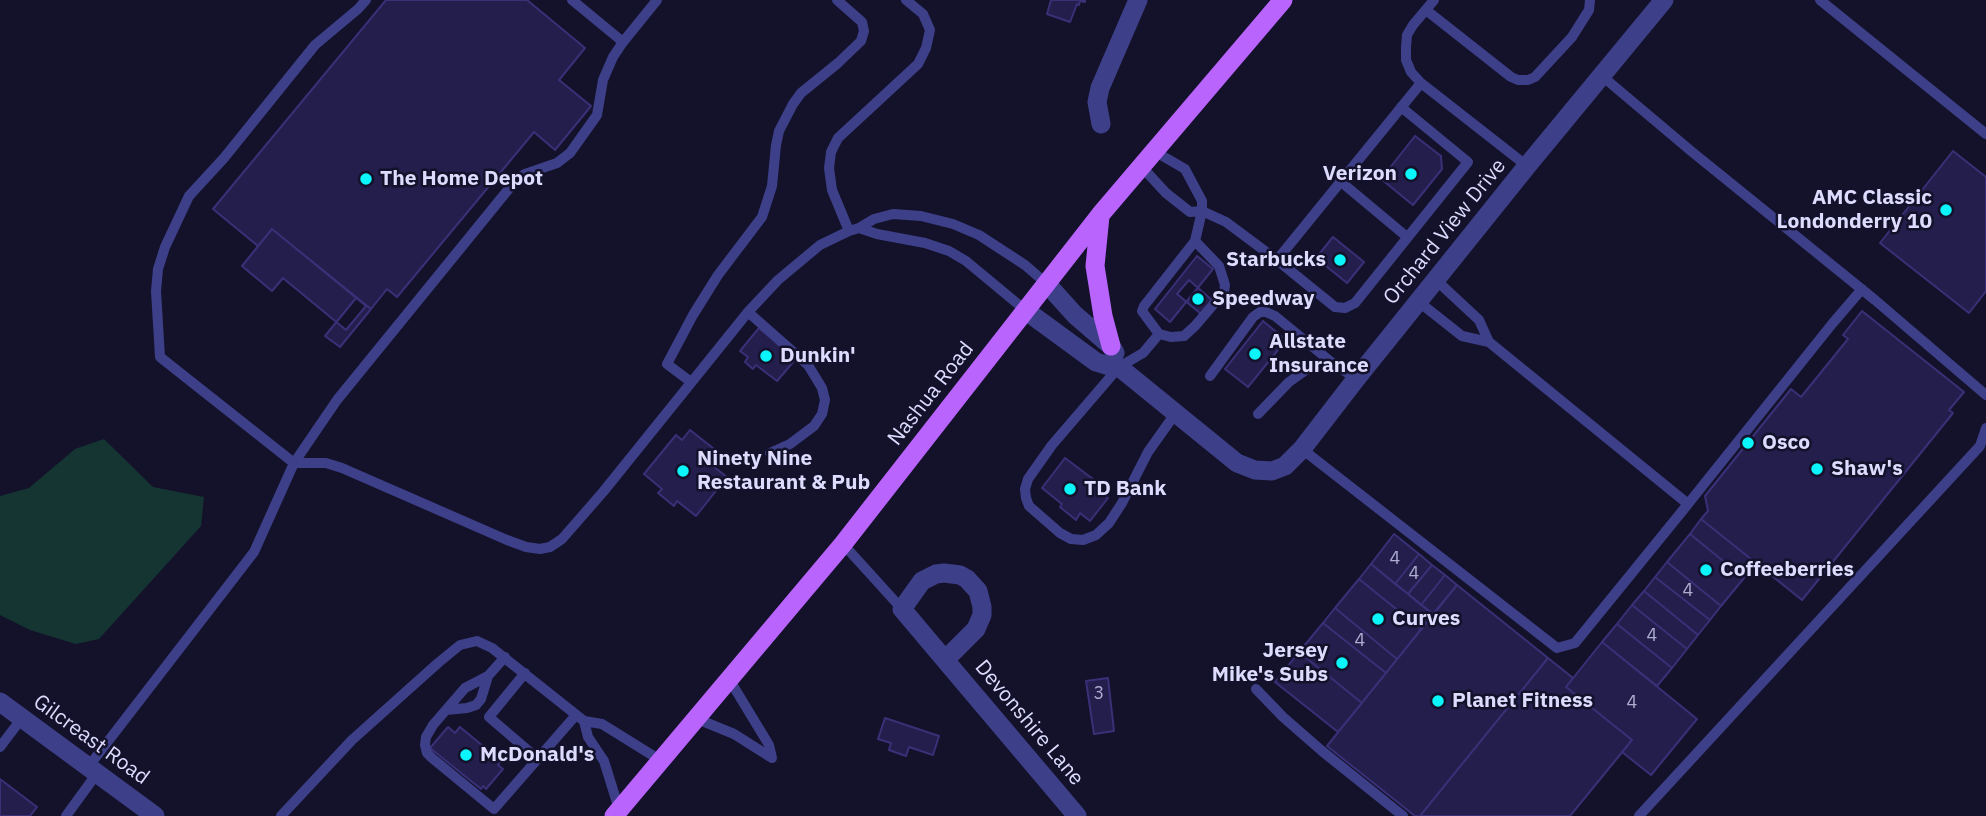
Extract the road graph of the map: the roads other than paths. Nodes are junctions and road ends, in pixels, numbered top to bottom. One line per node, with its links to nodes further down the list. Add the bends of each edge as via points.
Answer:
1 (366, 0): 48 (lane, via 315,45 189,196 158,269 160,357)
2 (572, 0): 13 (lane)
3 (657, 0): 13 (lane)
4 (837, 0): 41 (lane, via 862,22 861,41 801,93 779,131 772,186 762,217 718,275 667,364)
5 (906, 0): 24 (lane, via 923,14 930,30 926,48 918,64 838,138 831,152 832,190)
6 (1138, 0): 17 (street, via 1100,88)
7 (1283, 0): 19 (main road, Nashua Road)
8 (1434, 0): 12 (lane)
9 (1590, 0): 12 (lane, via 1572,37 1528,80 1511,77)
10 (1664, 0): 14 (street, Orchard View Drive)
11 (1820, 0): 18 (lane)
12 (1426, 10): 15 (lane, via 1413,24 1406,47 1411,72)
13 (623, 42): 48 (lane, via 603,80 597,115 570,153 516,180 337,400)
14 (1602, 76): 20 (street, Orchard View Drive); 30 (lane)
15 (1421, 83): 16 (lane); 20 (lane)
16 (1401, 107): 21 (lane); 25 (lane, via 1468,162)
17 (1101, 124)
18 (1986, 134)
19 (1148, 158): 22 (lane, via 1166,193 1190,212); 22 (lane, via 1185,169 1202,201); 23 (main road, Nashua Road)
20 (1527, 166): 28 (street, Orchard View Drive)
21 (1340, 181): 25 (lane); 27 (lane)
22 (1202, 211): 26 (lane); 27 (lane, via 1226,222)
23 (1100, 215): 29 (main road, Nashua Road); 36 (main road, via 1095,266)
24 (854, 230): 29 (lane, via 893,214 953,224 1002,249); 32 (lane, via 948,251); 33 (lane, via 820,246 778,279)
25 (1407, 237): 27 (lane, via 1345,308 1335,307)
26 (1195, 241): 34 (lane, via 1142,311); 34 (lane, via 1219,266 1224,292 1184,336)
27 (1277, 260)
28 (1436, 281): 31 (street, Orchard View Drive); 35 (lane, via 1479,320)
29 (1048, 284): 32 (main road, Nashua Road); 36 (street, Orchard View Drive)
30 (1862, 289): 42 (lane); 49 (lane)
31 (1419, 302): 35 (lane, via 1462,335); 40 (street, Orchard View Drive)
32 (1025, 310): 38 (street, Orchard View Drive, via 1096,362); 50 (main road, Nashua Road)
33 (748, 312): 41 (lane); 47 (lane, via 808,365 825,400 814,426)
34 (1159, 334): 38 (lane, via 1143,353)
35 (1489, 342): 49 (lane)
36 (1111, 346): 38 (street, Orchard View Drive)
37 (1330, 361): 39 (lane, via 1275,316 1260,312); 40 (lane); 44 (lane, via 1289,382)
38 (1119, 367): 43 (street, Orchard View Drive); 43 (lane, via 1028,478 1029,506 1060,533 1083,540 1109,523)
39 (1210, 376)
40 (1356, 379): 46 (street, Orchard View Drive)
41 (691, 382): 48 (lane, via 603,492 551,547 526,547 507,540 342,468)
42 (1986, 395)
43 (1175, 414): 46 (street, Orchard View Drive, via 1237,463 1255,470 1285,466)
44 (1258, 414)
45 (1986, 428): 73 (lane, via 1980,446)
46 (1302, 449): 49 (lane, via 1557,648 1574,643)
47 (770, 453)
48 (294, 463): 66 (lane, via 254,552)
49 (1688, 504)
50 (844, 544): 51 (lane, Devonshire Lane); 56 (main road, Nashua Road)
51 (902, 609): 53 (street, Devonshire Lane); 53 (street, Devonshire Lane, via 922,581 936,574 960,575 973,585 981,599 980,622)
52 (505, 657): 54 (lane); 55 (lane); 70 (lane, via 477,641 460,645 352,740)
53 (945, 660): 71 (street, Devonshire Lane)
54 (525, 673): 61 (lane); 64 (lane, via 489,716)
55 (488, 676): 59 (lane, via 465,688); 59 (lane, via 476,705)
56 (729, 678): 62 (main road, Nashua Road); 62 (lane, via 772,758 734,734)
57 (1256, 689): 72 (lane, via 1283,717)
58 (0, 702): 60 (street, Gilcreast Road)
59 (446, 710): 64 (lane, via 426,737 427,753 494,809)
60 (22, 718): 63 (lane); 66 (street, Gilcreast Road)
61 (580, 718): 64 (lane); 65 (lane, via 602,724); 67 (lane, via 604,761)
62 (695, 718): 65 (main road, Nashua Road)
63 (0, 747)
64 (538, 758)
65 (660, 760): 67 (main road, Nashua Road)
66 (93, 769): 68 (lane); 69 (street, Gilcreast Road)
67 (617, 812)
68 (66, 816)
69 (155, 816)
70 (281, 816)
71 (1077, 816)
72 (1403, 816)
73 (1639, 816)

